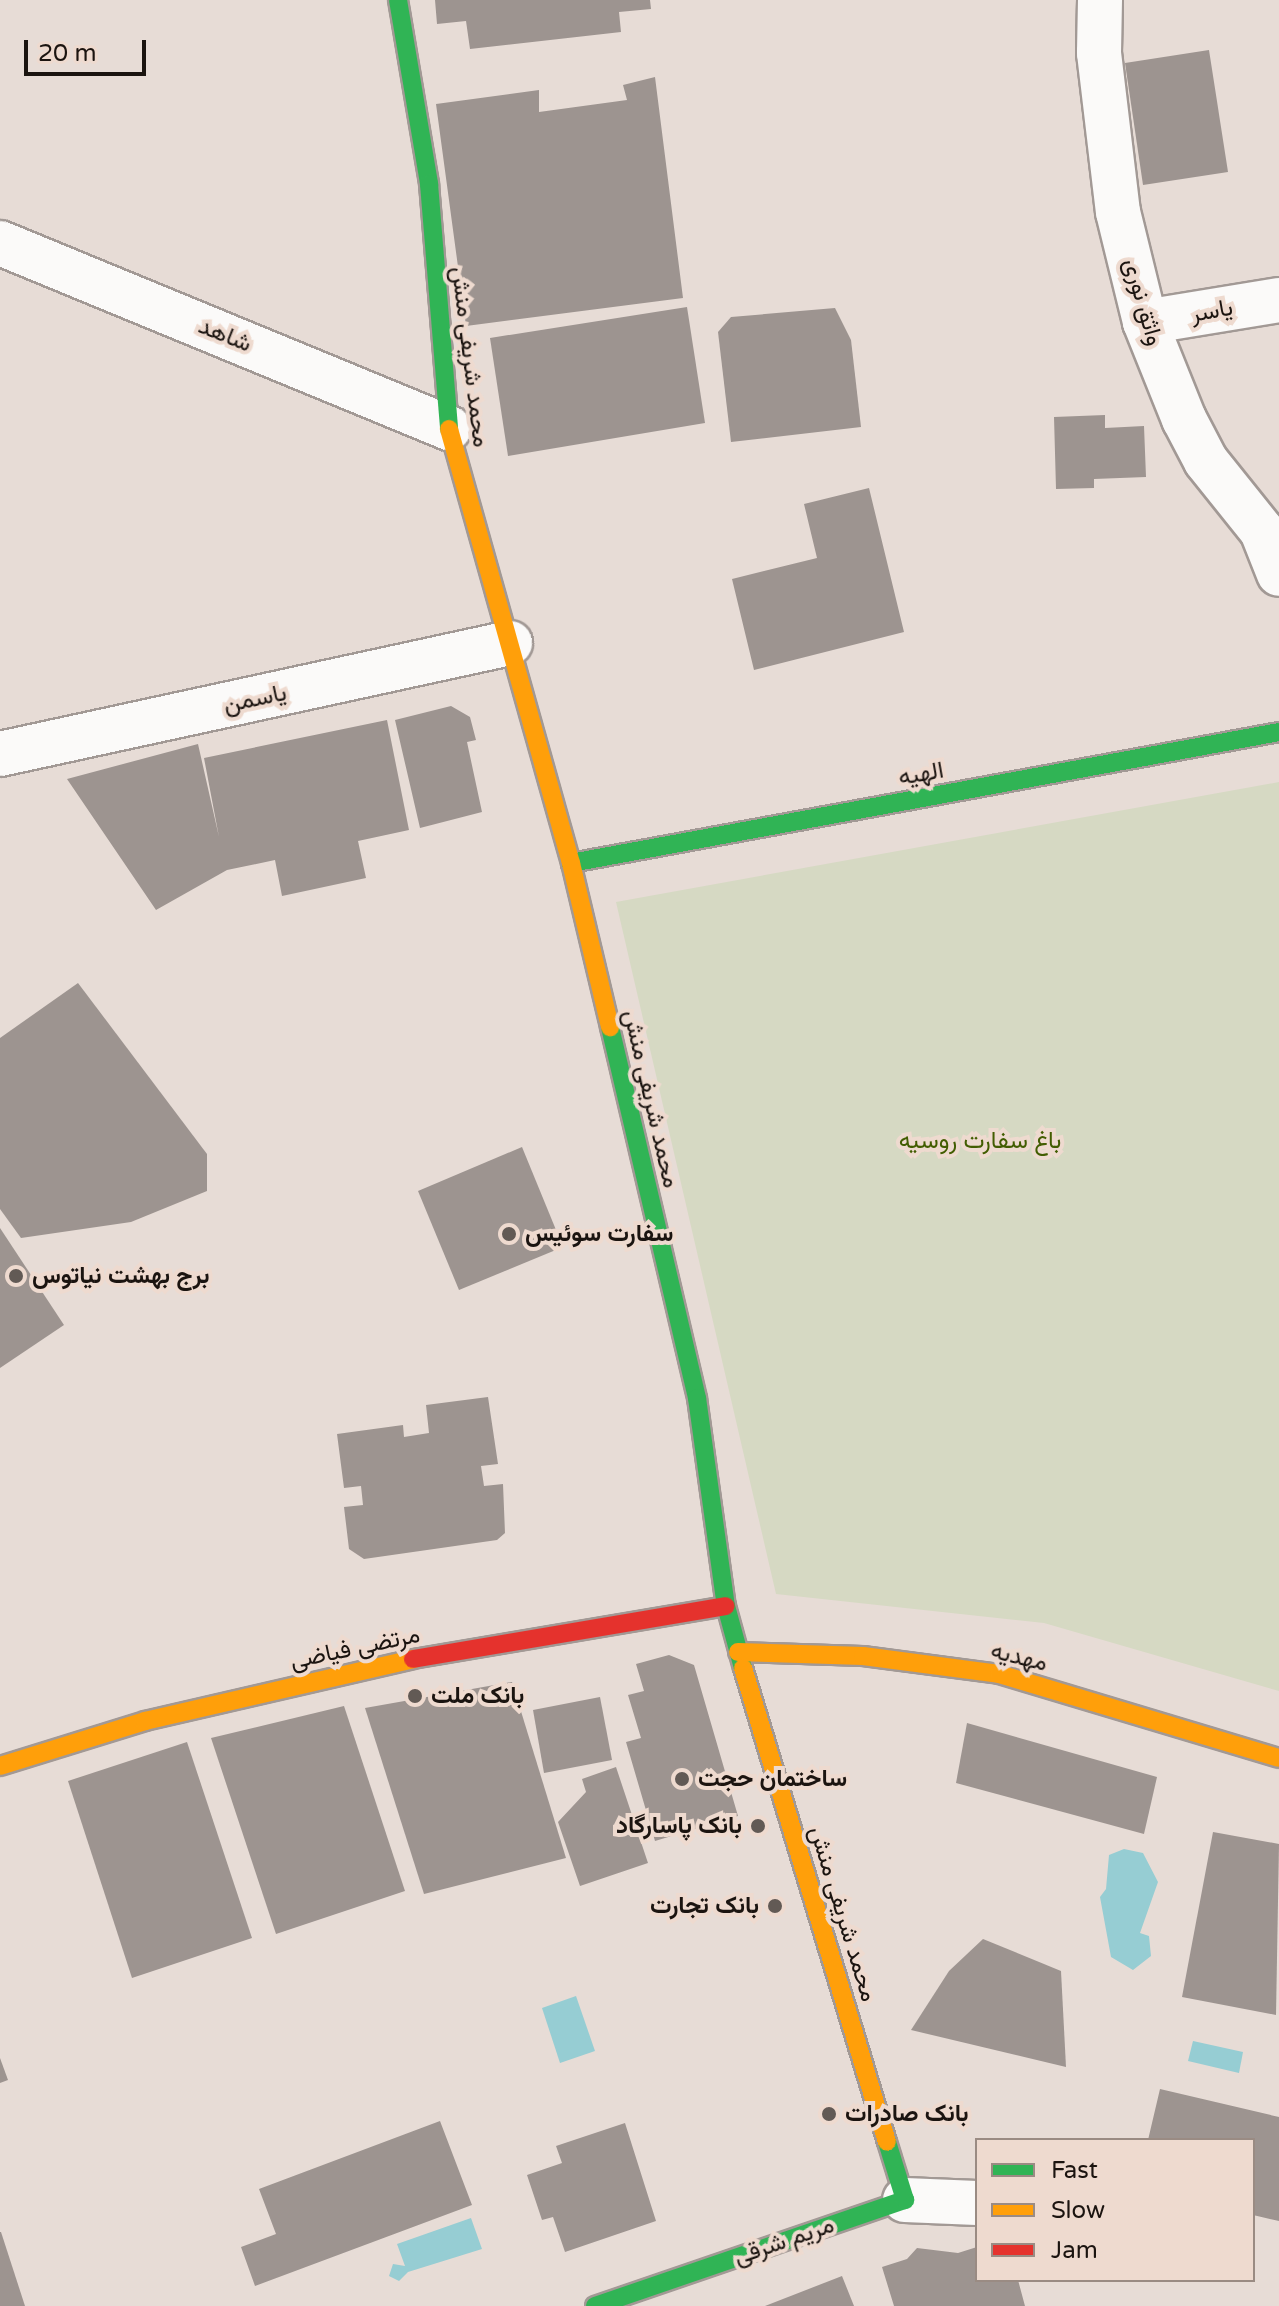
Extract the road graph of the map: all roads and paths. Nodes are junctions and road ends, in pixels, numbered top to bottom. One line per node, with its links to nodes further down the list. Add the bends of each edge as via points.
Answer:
1 (398, 0): 6 (street, محمد شریفی منش, via 429,184)
2 (1100, 0): 5 (street, واثق نوری, via 1099,53 1118,212)
3 (0, 243): 6 (street, شاهد)
4 (1279, 300): 5 (street, یاسر)
5 (1145, 322): 7 (street, واثق نوری, via 1191,433 1206,461 1262,531)
6 (449, 428): 8 (street, محمد شریفی منش)
7 (1279, 574)
8 (510, 643): 10 (street, یاسمن); 11 (street, محمد شریفی منش)
9 (1279, 732): 11 (street, الهیه)
10 (0, 754)
11 (571, 863): 12 (street, محمد شریفی منش, via 697,1398)
12 (726, 1606): 13 (street, محمد شریفی منش); 15 (street, مرتضی فیاضی, via 390,1663 145,1721)
13 (738, 1652): 14 (street, مهدیه, via 863,1656 999,1674); 16 (street, محمد شریفی منش)
14 (1279, 1758)
15 (0, 1766)
16 (905, 2200): 17 (street, مریم شرقی); 18 (street, مریم شرقی)
17 (975, 2203)
18 (595, 2306)

